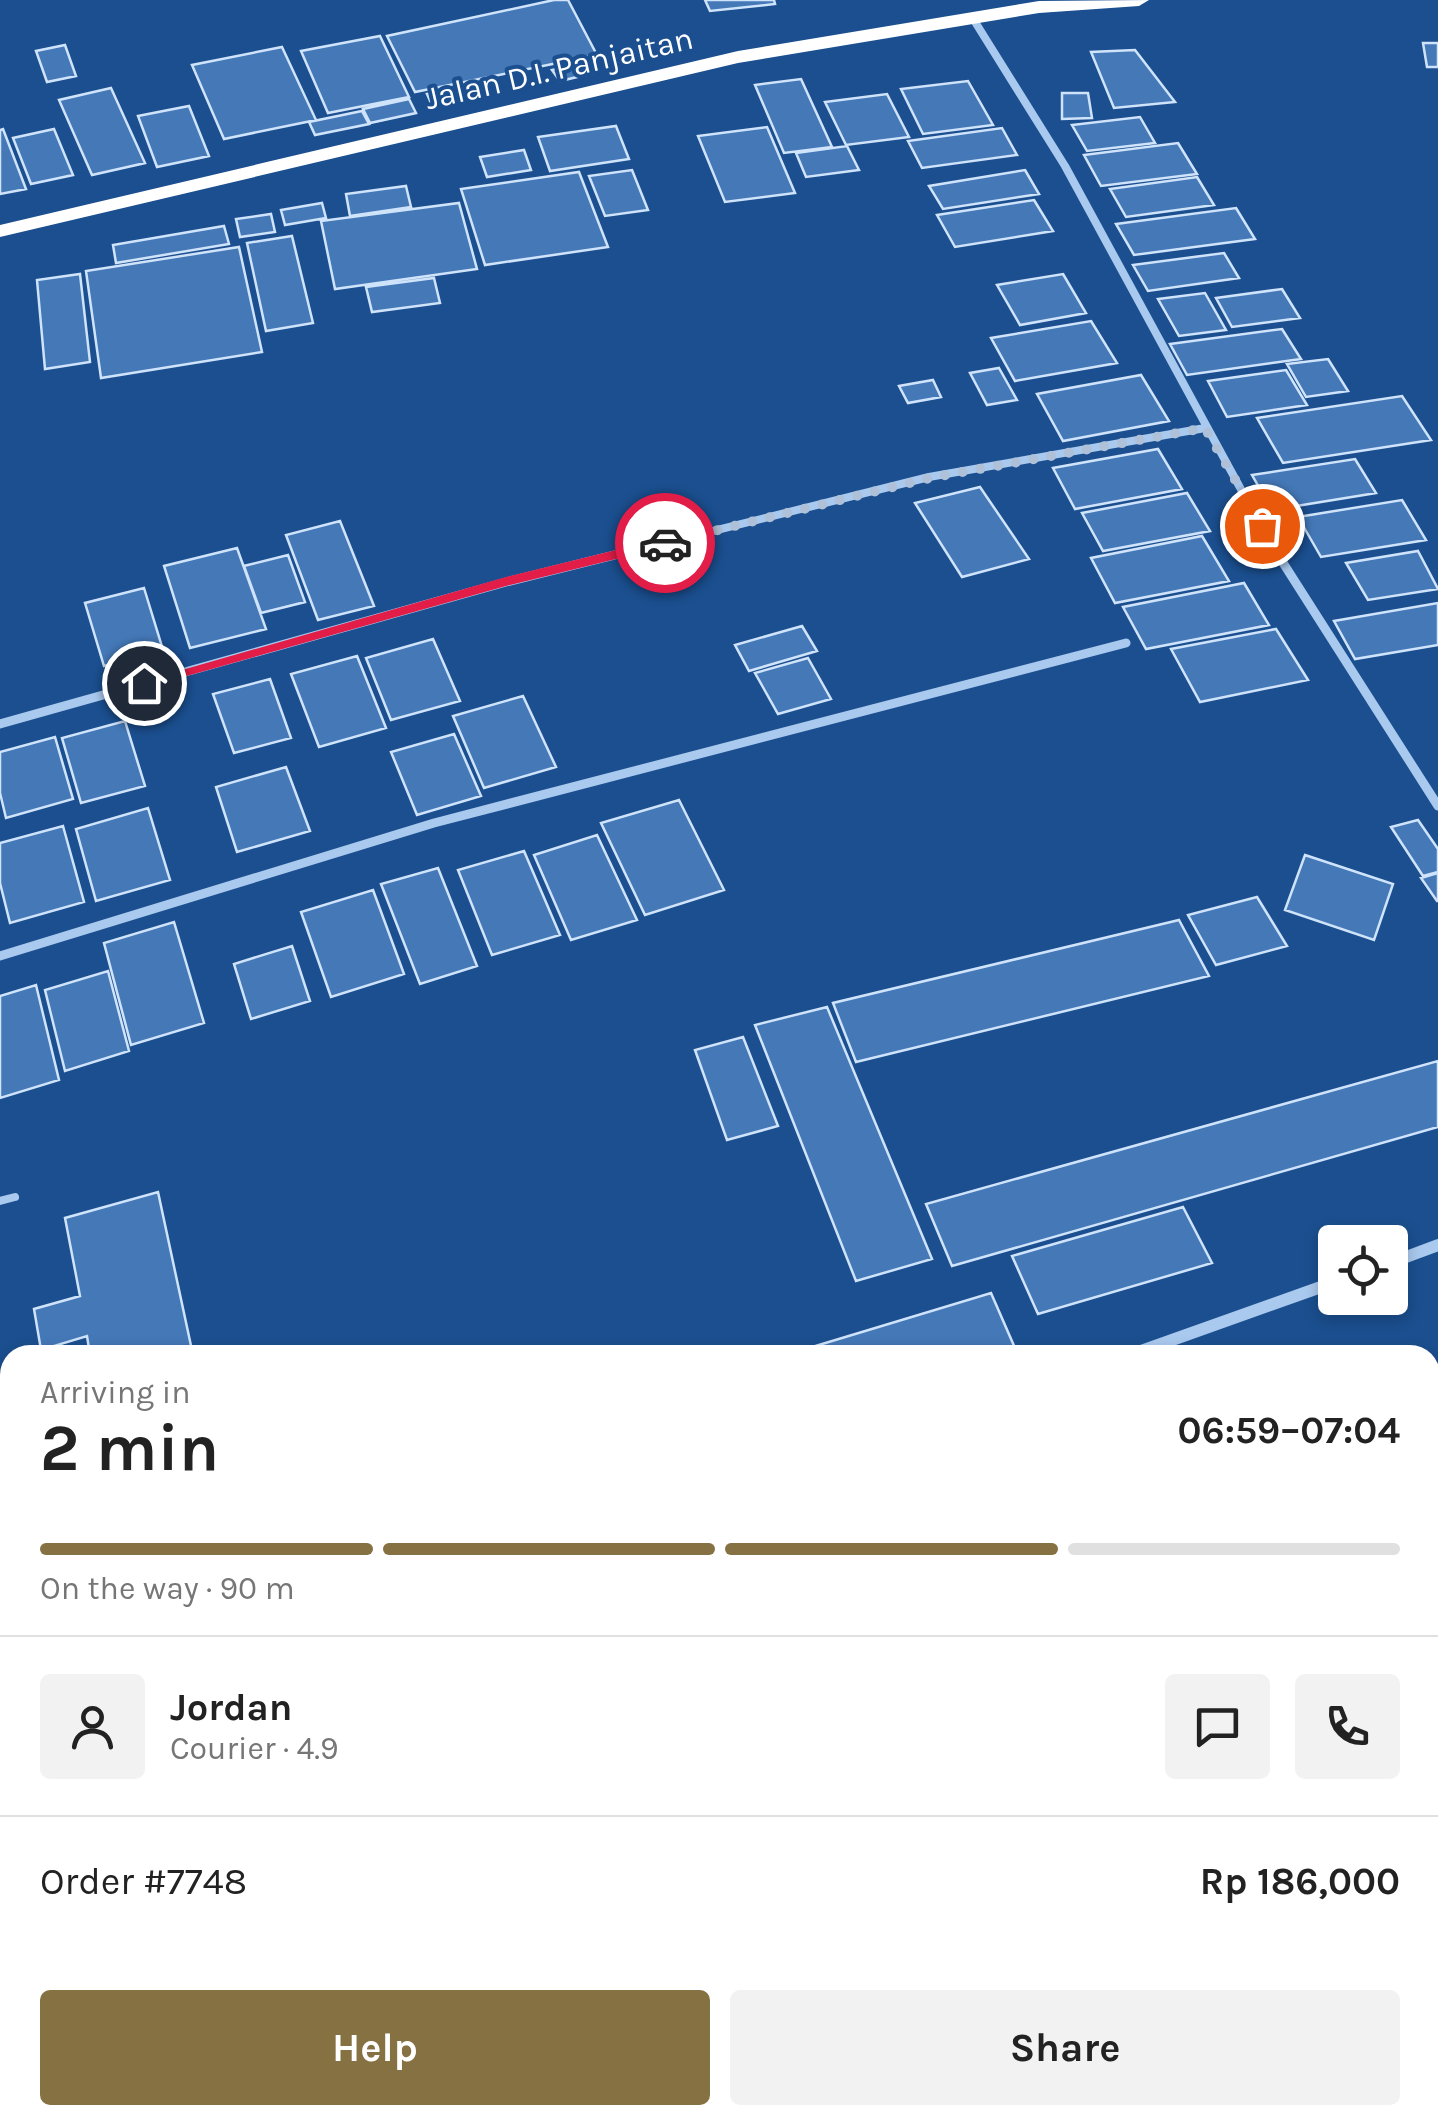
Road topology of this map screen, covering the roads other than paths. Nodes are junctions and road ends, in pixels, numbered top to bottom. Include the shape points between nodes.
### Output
1 (1139, 0) edge
2 (1037, 3) edge
3 (972, 17) junction
4 (0, 231) edge
5 (1205, 428) junction
6 (1126, 644) dead end
7 (0, 724) edge
8 (1438, 806) edge
9 (0, 956) edge
10 (15, 1197) dead end
11 (0, 1201) edge
12 (1438, 1246) edge
13 (1408, 1256) edge
14 (1318, 1288) edge
15 (1158, 1345) edge

1 - 2 highway, Jalan D.I. Panjaitan
2 - 3 highway, Jalan D.I. Panjaitan
3 - 4 highway, Jalan D.I. Panjaitan via 738,57
3 - 5 street via 1024,91
5 - 7 street via 833,501 506,582
5 - 8 street via 1321,628
6 - 9 street via 434,823
10 - 11 lane
12 - 13 street
14 - 15 street

